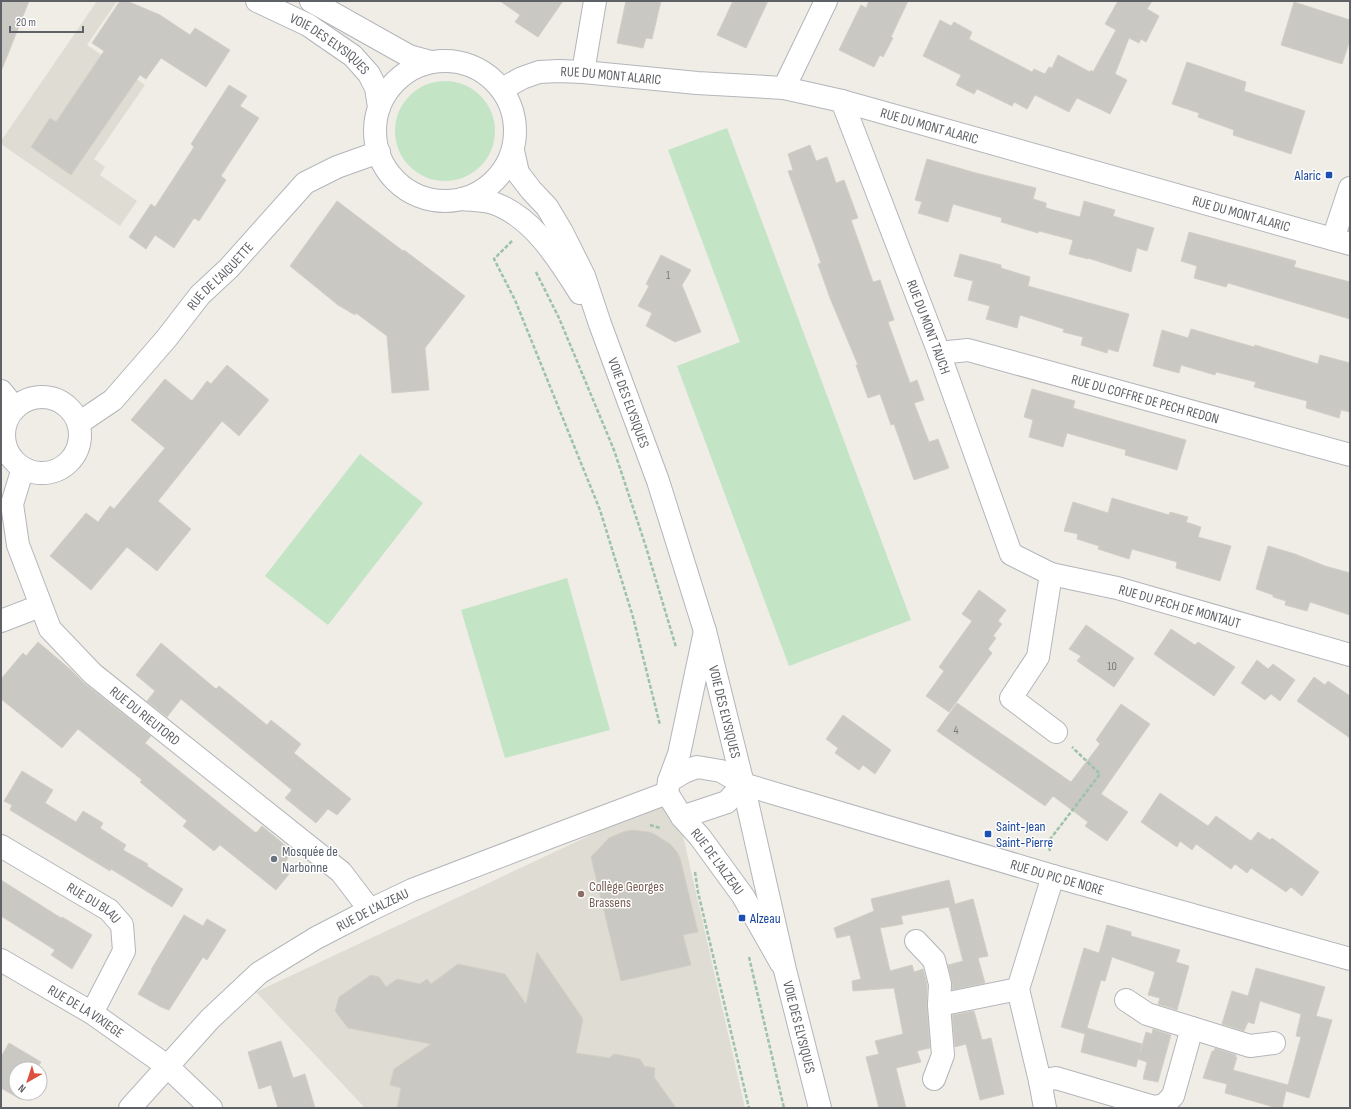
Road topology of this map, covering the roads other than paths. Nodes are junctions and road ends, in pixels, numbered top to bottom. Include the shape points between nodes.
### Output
1 (257, 1) edge
2 (311, 1) edge
3 (595, 1) edge
4 (826, 1) edge
5 (431, 62) junction
6 (583, 72) junction
7 (784, 88) junction
8 (502, 89) junction
9 (842, 101) junction
10 (379, 107) junction
11 (513, 151) junction
12 (379, 152) junction
13 (1350, 188) edge
14 (462, 199) junction
15 (1342, 241) edge
16 (600, 324) junction
17 (939, 354) junction
18 (1, 391) edge
19 (15, 408) junction
20 (79, 423) junction
21 (4, 449) edge
22 (1350, 455) edge
23 (23, 468) junction
24 (1011, 554) joint
25 (1051, 574) junction
26 (40, 606) junction
27 (1, 621) edge
28 (705, 631) junction
29 (1350, 655) edge
30 (1056, 732) road end
31 (743, 784) junction
32 (668, 787) junction
33 (682, 817) junction
34 (1, 846) edge
35 (1053, 876) junction
36 (370, 910) junction
37 (916, 941) dead end
38 (1350, 959) edge
39 (1, 960) edge
40 (785, 970) junction
41 (1018, 989) junction
42 (1126, 1000) dead end
43 (939, 1005) junction
44 (92, 1013) junction
45 (1192, 1028) junction
46 (1274, 1043) dead end
47 (167, 1066) junction
48 (934, 1079) dead end
49 (1040, 1081) junction
50 (130, 1108) edge
51 (211, 1108) edge
52 (820, 1108) edge
53 (1045, 1108) edge

1 - 10 street, VOIE DES ELYSIQUES via 308,25 353,56 369,74 376,88
2 - 5 street, VOIE DES ELYSIQUES via 409,56
3 - 6 street
4 - 7 street
5 - 8 street via 447,60 470,65 488,74
5 - 10 street via 405,73 387,90
6 - 7 street, RUE DU MONT ALARIC
6 - 8 street, RUE DU MONT ALARIC via 539,72
7 - 9 street, RUE DU MONT ALARIC
8 - 11 street via 515,120
9 - 15 street, RUE DU MONT ALARIC
9 - 17 street, RUE DU MONT TAUCH
10 - 12 street via 375,127
11 - 14 street via 506,167 494,182 482,191
11 - 16 street, VOIE DES ELYSIQUES via 518,173 547,207 562,232 584,276
12 - 14 street via 392,176 418,196 438,201
12 - 20 street, RUE DE L'AIGUETTE via 304,183 229,268 200,295 113,400
13 - 15 street
14 - 16 street, VOIE DES ELYSIQUES via 489,202 510,210 528,225 546,244
16 - 28 street, VOIE DES ELYSIQUES via 658,481
17 - 22 street, RUE DU COFFRE DE PECH REDON via 968,350
17 - 24 street, RUE DU MONT TAUCH
18 - 19 street
19 - 20 street via 32,398 53,398 70,408
19 - 21 street via 7,420 3,437
20 - 23 street via 79,444 72,460 56,471 40,473
21 - 23 street
23 - 26 street, RUE DU RIEUTORD via 12,504 18,545
24 - 25 street, RUE DU PECH DE MONTAUT
25 - 29 street, RUE DU PECH DE MONTAUT via 1116,588
25 - 30 street via 1038,657 1011,698
26 - 27 street
26 - 36 street, RUE DU RIEUTORD via 50,629 93,674 341,872
28 - 31 street, VOIE DES ELYSIQUES
28 - 32 street via 680,754
31 - 32 street, RUE DE L'ALZEAU via 721,771 697,767 684,772
31 - 33 street, RUE DE L'ALZEAU via 727,802
31 - 35 street, RUE DU PIC DE NORE
31 - 40 street, VOIE DES ELYSIQUES
32 - 33 street, RUE DE L'ALZEAU
32 - 36 street, RUE DE L'ALZEAU via 638,804 420,887
33 - 40 street, RUE DE L'ALZEAU via 700,837 743,896
34 - 44 street, RUE DU BLAU via 109,910 122,925 124,951
35 - 38 street, RUE DU PIC DE NORE
35 - 41 street
36 - 47 street, RUE DE L'ALZEAU via 316,938 259,973 210,1019
37 - 43 street via 934,960 940,984
39 - 44 street, RUE DE LA VIXIEGE
40 - 52 street, VOIE DES ELYSIQUES
41 - 43 street
41 - 49 street
42 - 45 street via 1147,1014
43 - 48 street via 943,1055
44 - 47 street, RUE DE LA VIXIEGE
45 - 46 street via 1250,1046
45 - 49 street via 1173,1096 1164,1105 1154,1107 1056,1078
47 - 50 street, RUE DE L'ALZEAU
47 - 51 street, RUE DE LA VIXIEGE
49 - 53 street

